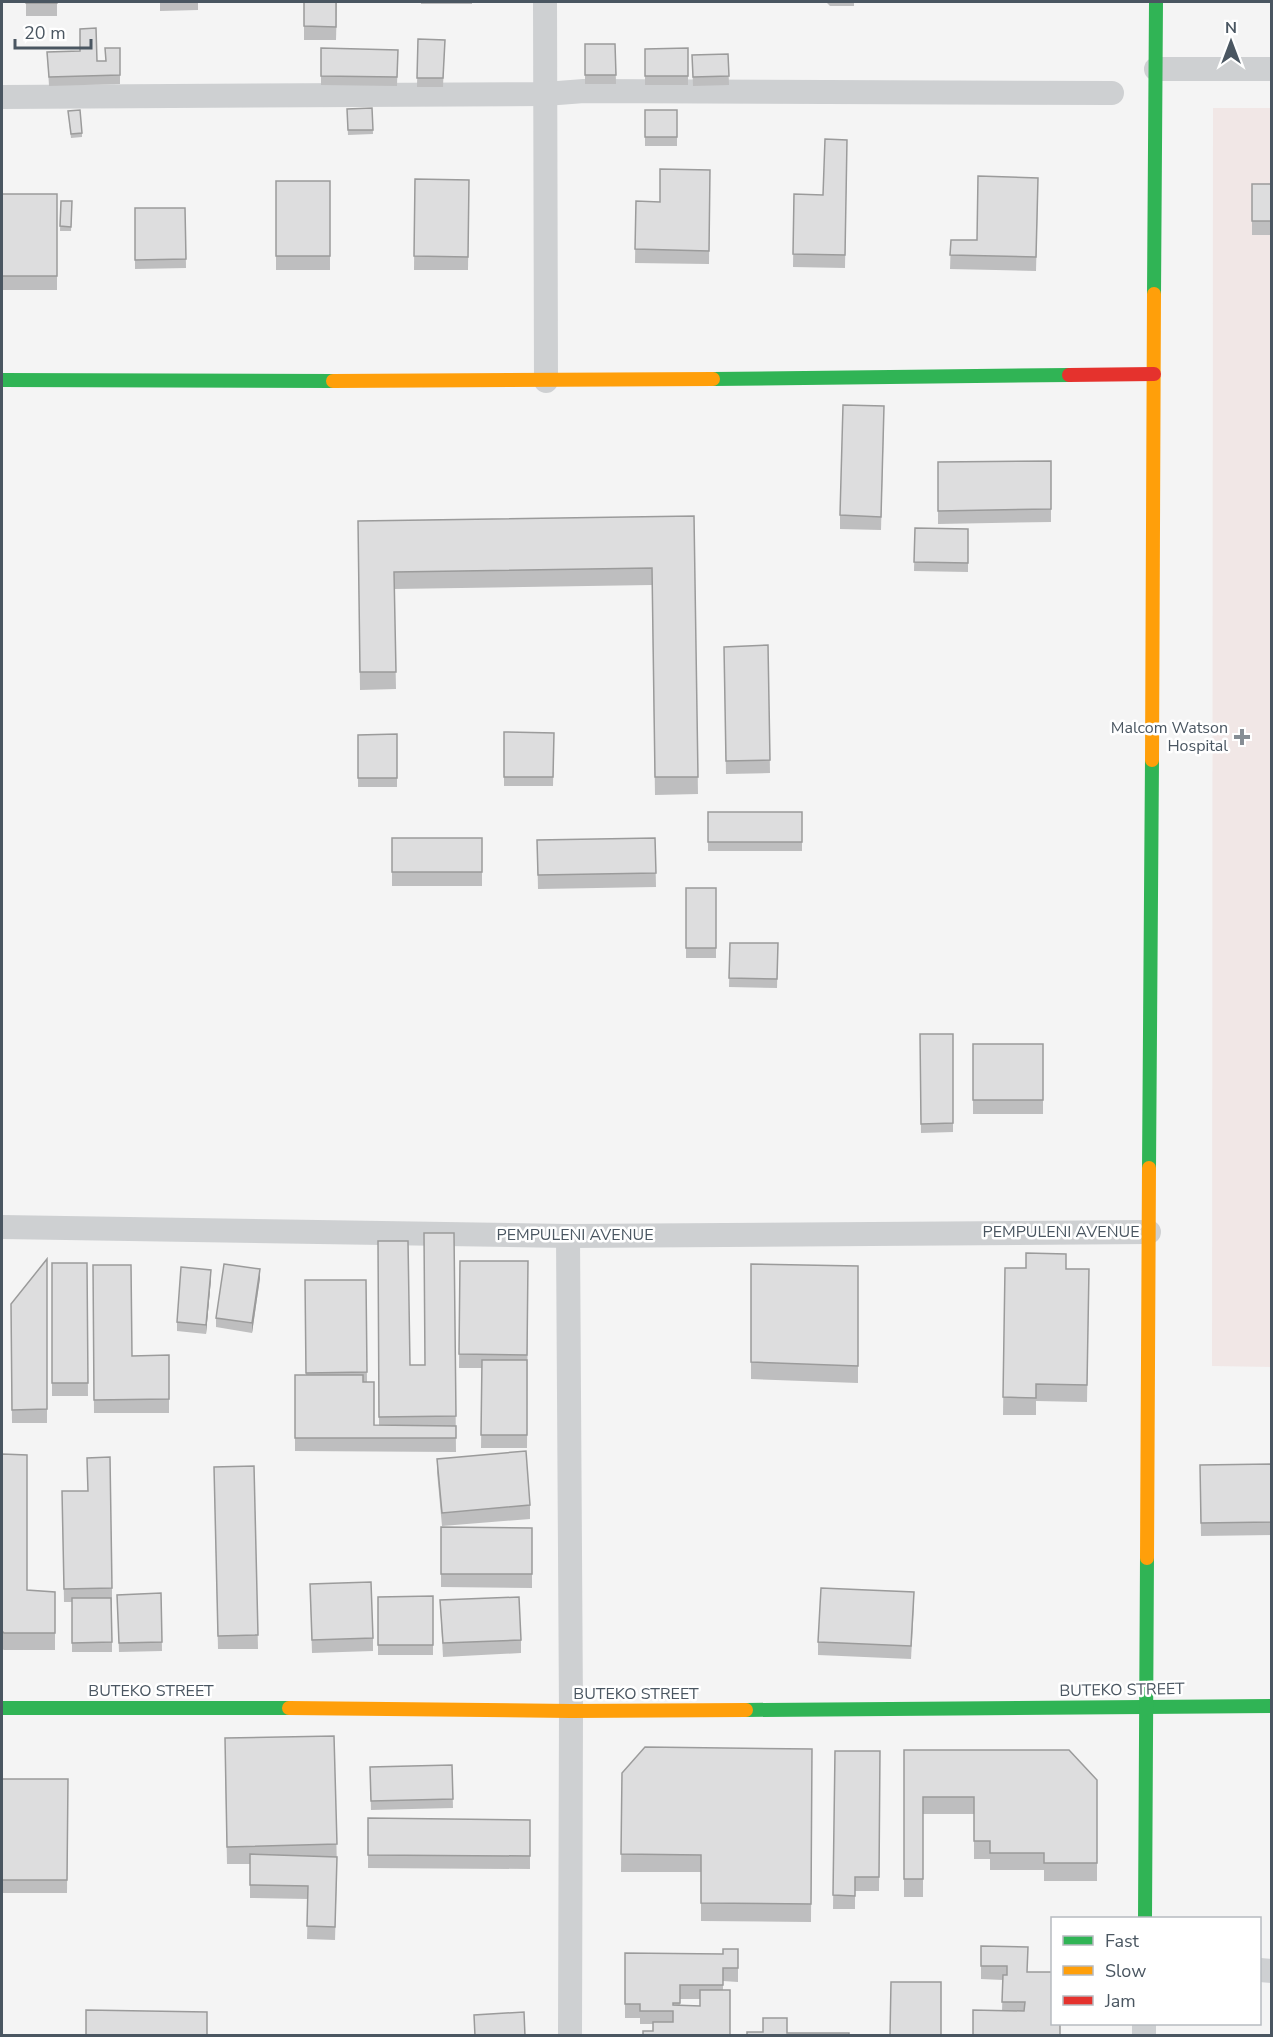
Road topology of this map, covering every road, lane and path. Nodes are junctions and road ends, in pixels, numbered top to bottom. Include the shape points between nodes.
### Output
1 (545, 2) edge
2 (1156, 2) edge
3 (1156, 69) junction
4 (1272, 69) edge
5 (1112, 93) dead end
6 (545, 94) junction
7 (2, 97) edge
8 (1154, 374) junction
9 (2, 380) edge
10 (546, 381) junction
11 (2, 1227) edge
12 (1149, 1232) junction
13 (568, 1236) junction
14 (1146, 1706) junction
15 (1272, 1706) edge
16 (2, 1708) edge
17 (571, 1711) junction
18 (1145, 1917) edge
19 (570, 2036) edge

1 - 6 street
2 - 3 street
3 - 4 street
3 - 8 street
5 - 6 street
6 - 7 street
6 - 10 street
8 - 10 street
8 - 12 street
9 - 10 street
11 - 13 street, PEMPULENI AVENUE
12 - 13 street, PEMPULENI AVENUE
12 - 14 street
13 - 17 street
14 - 15 street, BUTEKO STREET
14 - 17 street, BUTEKO STREET
14 - 18 street
16 - 17 street, BUTEKO STREET
17 - 19 street

